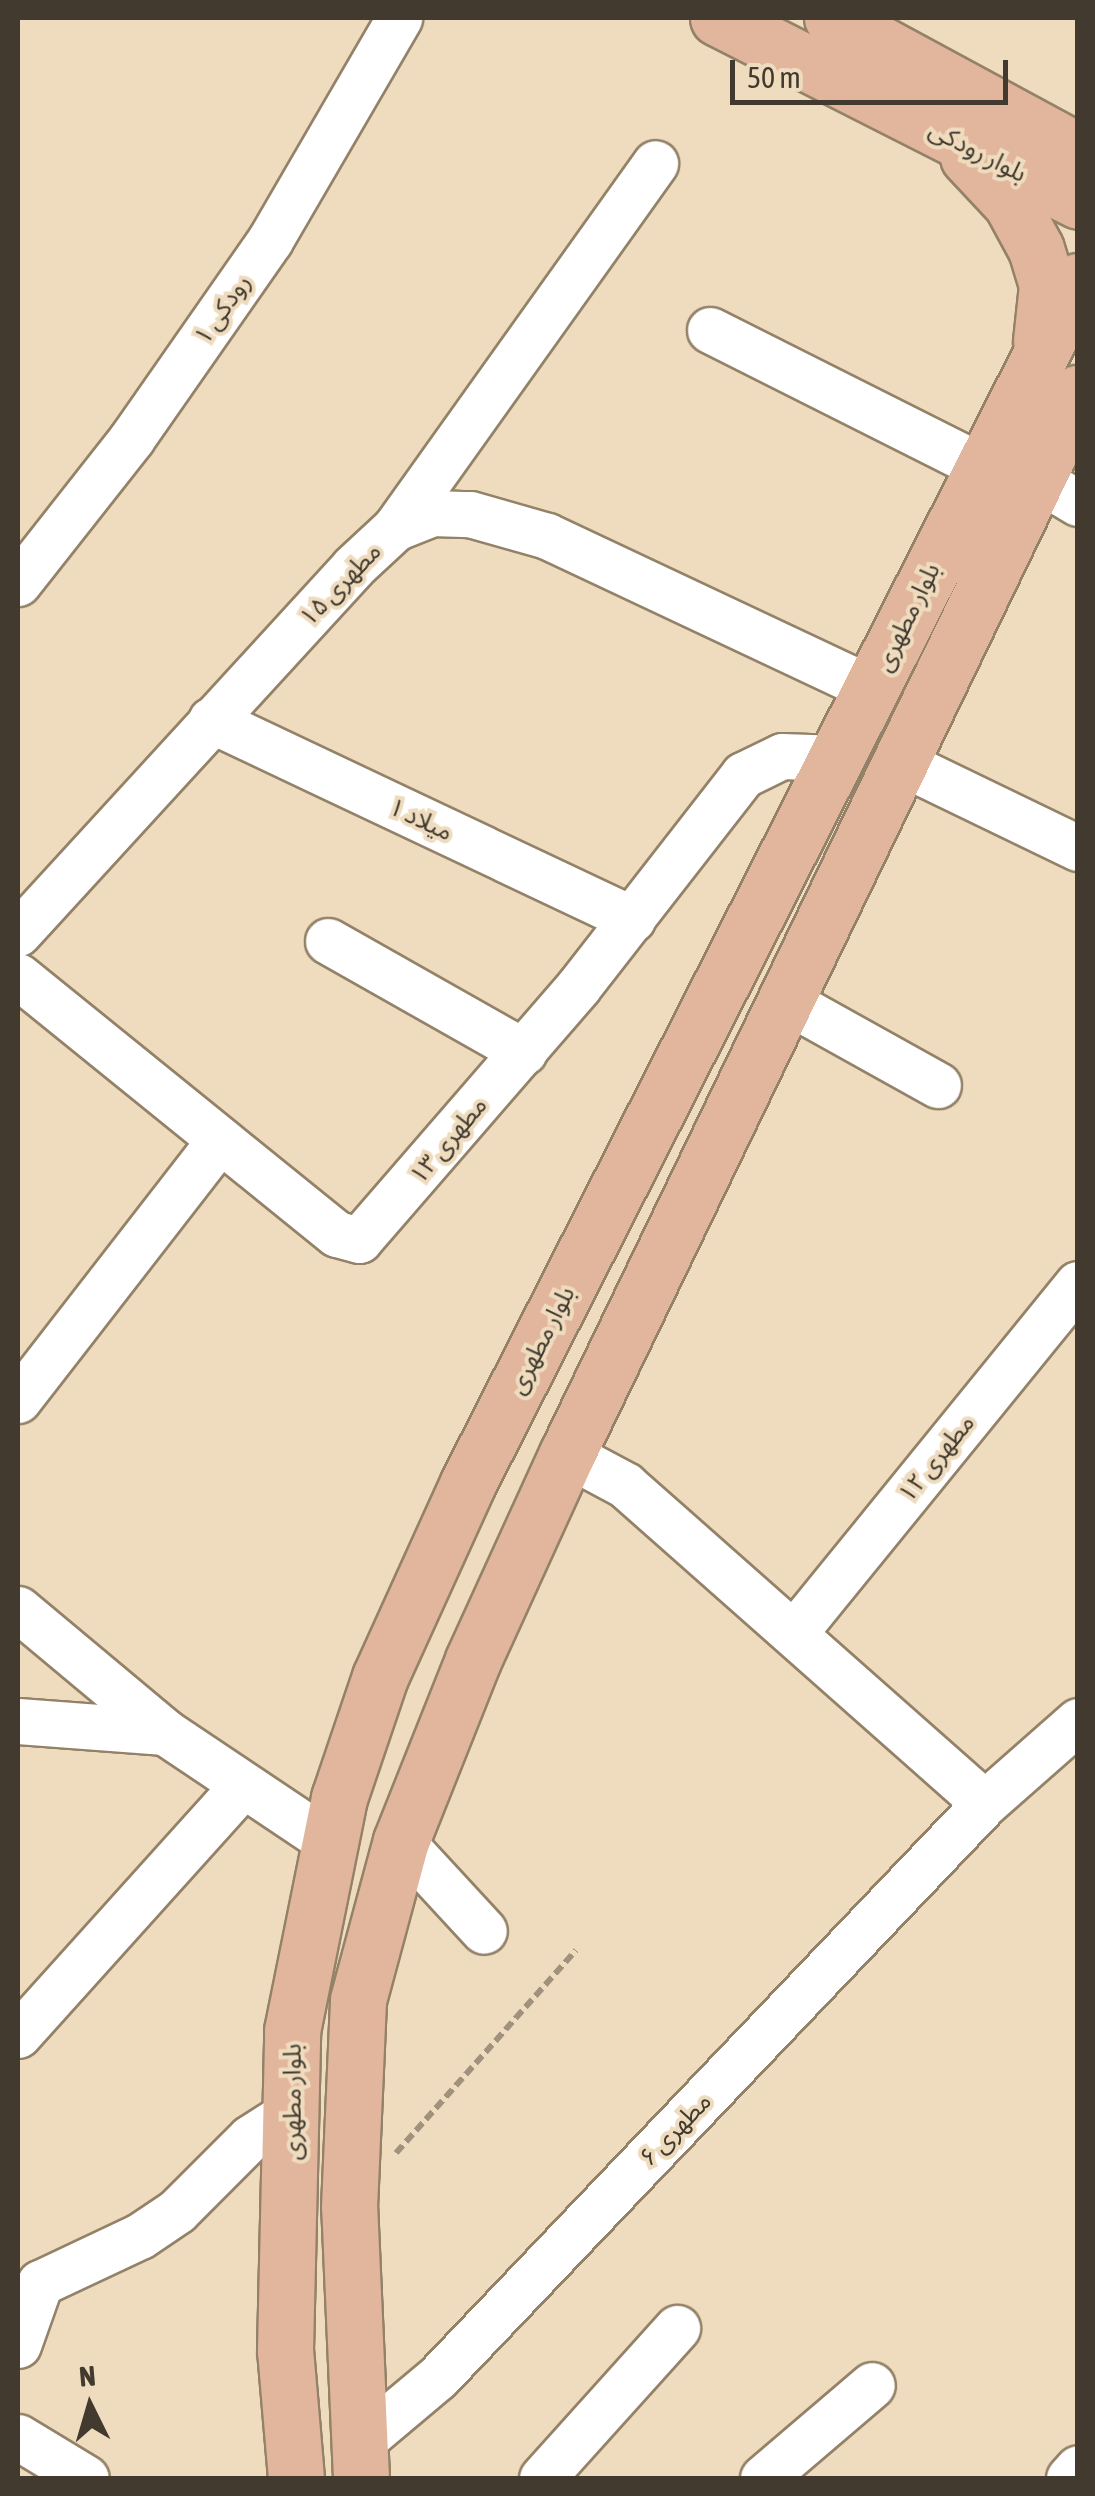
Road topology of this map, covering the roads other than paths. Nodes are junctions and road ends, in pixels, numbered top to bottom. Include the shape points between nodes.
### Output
1 (400, 18) edge
2 (718, 18) edge
3 (832, 18) edge
4 (1078, 106) edge
5 (972, 122) junction
6 (1078, 151) edge
7 (655, 163) dead end
8 (1078, 201) edge
9 (1078, 280) edge
10 (710, 330) dead end
11 (1054, 380) edge
12 (982, 467) junction
13 (1057, 490) edge
14 (395, 528) junction
15 (18, 583) edge
16 (872, 689) junction
17 (212, 720) junction
18 (838, 758) junction
19 (900, 762) junction
20 (1078, 848) edge
21 (632, 919) junction
22 (18, 934) edge
23 (328, 941) dead end
24 (18, 976) edge
25 (785, 1000) junction
26 (524, 1052) junction
27 (938, 1086) dead end
28 (220, 1140) junction
29 (1078, 1284) edge
30 (18, 1400) edge
31 (567, 1454) junction
32 (18, 1609) edge
33 (794, 1633) junction
34 (18, 1721) edge
35 (1078, 1722) edge
36 (166, 1732) junction
37 (244, 1784) junction
38 (984, 1803) junction
39 (401, 1841) junction
40 (334, 1846) junction
41 (484, 1931) dead end
42 (18, 2035) edge
43 (294, 2110) junction
44 (677, 2328) dead end
45 (18, 2345) edge
46 (872, 2384) dead end
47 (18, 2438) edge
48 (359, 2462) edge
49 (1078, 2468) edge
50 (86, 2478) edge
51 (296, 2478) edge
52 (542, 2478) edge
53 (763, 2478) edge
54 (1069, 2478) edge

1 - 15 street, رودکی ۱ via 270,240 132,438
2 - 5 main road, بلوار رودکی
3 - 5 main road, بلوار رودکی
4 - 5 main road
5 - 6 main road, بلوار رودکی
5 - 8 main road, بلوار رودکی
5 - 11 main road via 1036,249 1047,284
7 - 14 street
9 - 11 main road, بلوار مطهری
10 - 12 street
11 - 12 main road, بلوار مطهری
11 - 13 main road, بلوار مطهری
12 - 16 main road, بلوار مطهری
13 - 19 main road, بلوار مطهری
14 - 16 street, مطهری ۱۵ via 432,513 470,514 547,536
14 - 17 street, مطهری ۱۵
16 - 18 main road, بلوار مطهری
17 - 21 street, میلاد ۱
17 - 22 street, مطهری ۱۵
18 - 21 street, مطهری ۱۳ via 782,756 743,775
18 - 40 main road, بلوار مطهری via 468,1484 380,1677 338,1798
19 - 20 street
19 - 25 main road, بلوار مطهری
21 - 26 street, مطهری ۱۳
23 - 26 street
24 - 28 street, مطهری ۱۳
25 - 27 street
25 - 31 main road, بلوار مطهری
26 - 28 street, مطهری ۱۳ via 359,1240 337,1234
28 - 30 street
29 - 33 street, مطهری ۱۲
31 - 33 street via 626,1485
31 - 39 main road, بلوار مطهری via 473,1660
32 - 36 street
33 - 38 street
34 - 36 street
35 - 38 street, مطهری ۶
36 - 37 street
37 - 40 street
37 - 42 street
38 - 48 street, مطهری ۶
39 - 41 street
39 - 48 main road, بلوار مطهری via 358,2000 349,2206
40 - 43 main road, بلوار مطهری via 292,2030
43 - 45 street via 250,2138 153,2228 40,2283
43 - 51 main road, بلوار مطهری via 286,2350
44 - 52 street
46 - 53 street
47 - 50 street
49 - 54 street

